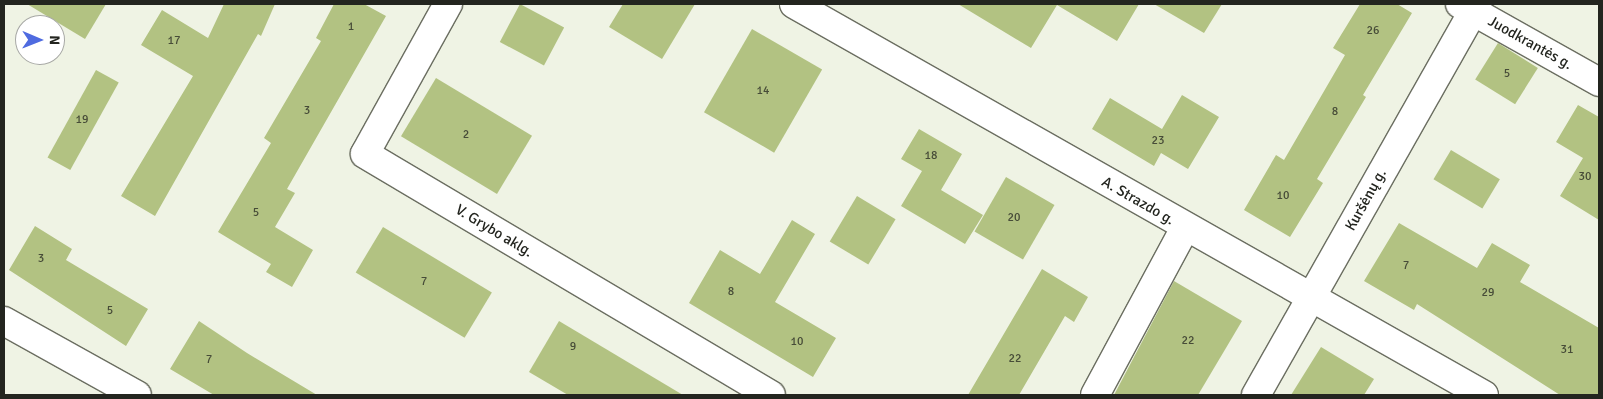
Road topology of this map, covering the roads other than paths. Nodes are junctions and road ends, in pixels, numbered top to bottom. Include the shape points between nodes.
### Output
1 (448, 4) edge
2 (794, 4) edge
3 (1470, 6) edge
4 (1599, 82) edge
5 (1185, 228) junction
6 (1312, 297) junction
7 (4, 321) edge
8 (137, 395) edge
9 (771, 395) edge
10 (1095, 395) edge
11 (1256, 395) edge
12 (1484, 395) edge

1 - 9 street, V. Grybo aklg. via 365,154
2 - 5 street, A. Strazdo g.
3 - 4 street, Juodkrantės g.
3 - 6 street, Kuršėnų g.
5 - 6 street, A. Strazdo g.
5 - 10 street
6 - 11 street, Kuršėnų g.
6 - 12 street, A. Strazdo g.
7 - 8 street

